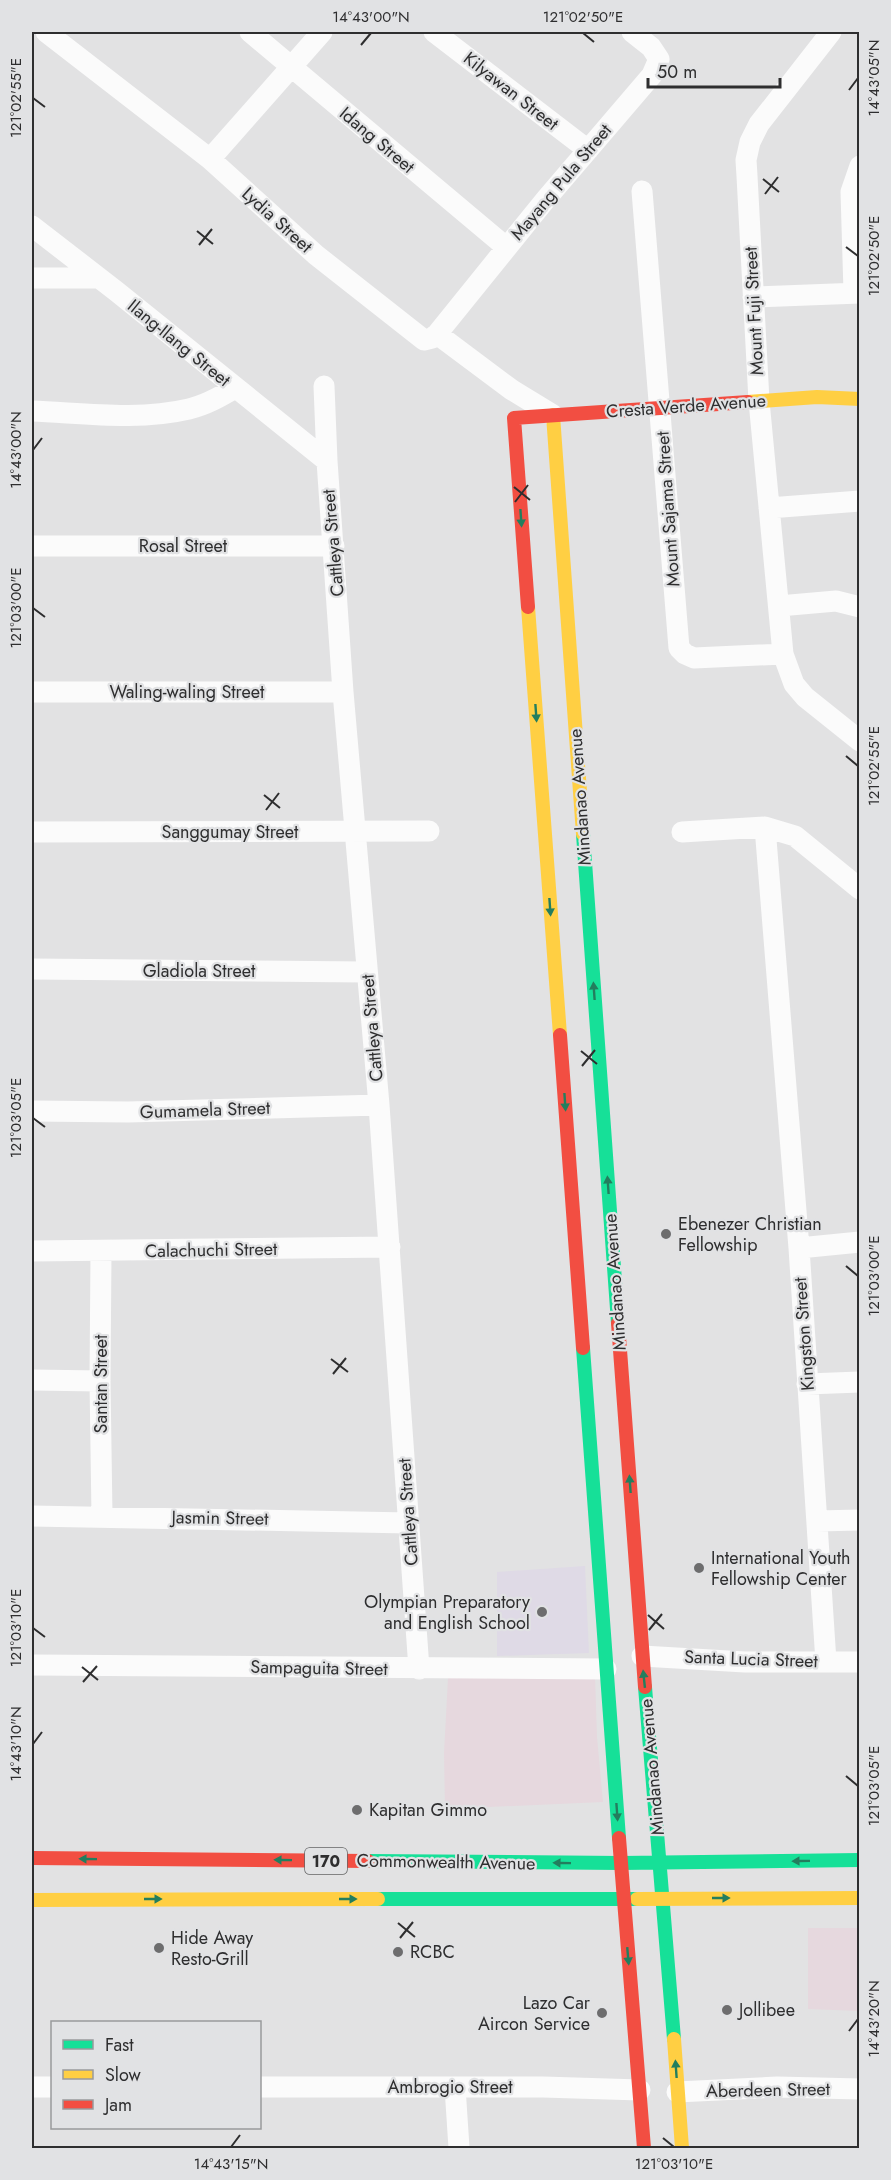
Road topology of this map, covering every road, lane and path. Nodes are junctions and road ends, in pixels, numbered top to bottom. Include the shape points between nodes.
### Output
1 (46, 32) edge
2 (250, 32) edge
3 (322, 32) edge
4 (434, 32) edge
5 (632, 32) edge
6 (831, 32) edge
7 (291, 66) junction
8 (588, 150) junction
9 (210, 159) junction
10 (860, 166) edge
11 (642, 191) dead end
12 (32, 226) edge
13 (506, 247) junction
14 (32, 278) edge
15 (99, 278) junction
16 (857, 293) edge
17 (753, 297) junction
18 (437, 334) junction
19 (324, 386) dead end
20 (235, 388) junction
21 (512, 390) junction
22 (860, 399) edge
23 (759, 401) junction
24 (660, 408) junction
25 (32, 411) edge
26 (553, 415) junction
27 (513, 418) junction
28 (327, 461) junction
29 (860, 501) edge
30 (769, 508) junction
31 (32, 546) edge
32 (334, 546) junction
33 (779, 606) junction
34 (860, 607) edge
35 (783, 654) junction
36 (32, 692) edge
37 (343, 692) junction
38 (860, 741) edge
39 (765, 827) junction
40 (429, 831) dead end
41 (32, 832) edge
42 (354, 832) junction
43 (682, 832) dead end
44 (860, 889) edge
45 (32, 969) edge
46 (366, 972) junction
47 (379, 1105) junction
48 (32, 1111) edge
49 (860, 1242) edge
50 (390, 1247) junction
51 (799, 1248) junction
52 (32, 1251) edge
53 (102, 1252) junction
54 (32, 1380) edge
55 (100, 1381) junction
56 (860, 1382) edge
57 (807, 1384) junction
58 (32, 1516) edge
59 (102, 1516) junction
60 (860, 1520) edge
61 (817, 1521) junction
62 (409, 1523) junction
63 (642, 1656) junction
64 (826, 1662) junction
65 (860, 1662) edge
66 (32, 1665) edge
67 (419, 1669) junction
68 (606, 1669) junction
69 (32, 1858) edge
70 (860, 1860) edge
71 (621, 1863) junction
72 (660, 1863) junction
73 (623, 1898) junction
74 (662, 1898) junction
75 (860, 1898) edge
76 (32, 1899) edge
77 (32, 2087) edge
78 (51, 2087) edge
79 (261, 2087) edge
80 (455, 2087) junction
81 (860, 2089) edge
82 (656, 2091) junction
83 (459, 2148) edge
84 (644, 2148) edge
85 (682, 2148) edge

1 - 9 street, Lydia Street
2 - 7 street, Idang Street
3 - 7 street
4 - 8 street, Kilyawan Street
5 - 8 street, Mayang Pula Street via 659,59 652,75
6 - 17 street, Mount Fuji Street via 759,124 750,142 746,160
7 - 9 street
7 - 13 street, Idang Street
8 - 13 street, Mayang Pula Street
9 - 18 street, Lydia Street via 316,255 419,337 424,340
10 - 16 street via 851,192
11 - 24 street, Mount Sajama Street
12 - 15 street, Ilang-Ilang Street
13 - 18 street, Mayang Pula Street
14 - 15 street
15 - 20 street, Ilang-Ilang Street
16 - 17 street
17 - 23 street, Mount Fuji Street
18 - 21 street
19 - 28 street, Cattleya Street
20 - 25 street via 188,410 146,415
20 - 28 street, Ilang-Ilang Street
21 - 26 street
21 - 27 street
22 - 23 street, Cresta Verde Avenue
23 - 24 street, Cresta Verde Avenue
23 - 30 street, Mount Fuji Street
24 - 26 street, Cresta Verde Avenue
24 - 35 street, Mount Sajama Street via 679,648 694,658
26 - 27 street, Cresta Verde Avenue
63 -> 26 street, Mindanao Avenue via 557,542
27 -> 68 street, Mindanao Avenue via 525,494
28 - 32 street, Cattleya Street
29 - 30 street
30 - 33 street, Mount Fuji Street
31 - 32 street, Rosal Street
32 - 37 street, Cattleya Street
33 - 34 street via 836,601
33 - 35 street, Mount Fuji Street
35 - 38 street, Mount Fuji Street via 794,684 805,697
36 - 37 street, Waling-waling Street
37 - 42 street, Cattleya Street
39 - 43 street
39 - 44 street via 795,836
39 - 51 street, Kingston Street
40 - 42 street, Sanggumay Street
41 - 42 street, Sanggumay Street
42 - 46 street, Cattleya Street
45 - 46 street, Gladiola Street
46 - 47 street, Cattleya Street
47 - 48 street, Gumamela Street
47 - 50 street, Cattleya Street
49 - 51 street
50 - 53 street, Calachuchi Street
50 - 62 street, Cattleya Street
51 - 57 street, Kingston Street
52 - 53 street, Calachuchi Street
53 - 55 street, Santan Street
54 - 55 street
55 - 59 street, Santan Street
56 - 57 street
57 - 61 street, Kingston Street
58 - 59 street, Jasmin Street
59 - 62 street, Jasmin Street
60 - 61 street
61 - 64 street, Kingston Street
62 - 67 street, Cattleya Street
63 - 64 street, Santa Lucia Street
72 -> 63 street, Mindanao Avenue
64 - 65 street, Santa Lucia Street
66 - 67 street, Sampaguita Street
67 - 68 street, Sampaguita Street
68 -> 71 street, Mindanao Avenue
71 -> 69 street, Commonwealth Avenue / 170
70 -> 72 street, Commonwealth Avenue / 170
71 - 72 street, Commonwealth Avenue / 170
71 - 73 street, Mindanao Avenue
72 - 74 street, Mindanao Avenue
73 - 74 street, Commonwealth Avenue / 170
76 -> 73 street, Commonwealth Avenue / 170
73 -> 82 street, Mindanao Avenue
74 -> 75 street, Commonwealth Avenue / 170
82 -> 74 street, Mindanao Avenue
77 - 78 street
79 - 80 street, Ambrogio Street
80 - 82 street, Ambrogio Street
80 - 83 street
81 - 82 street, Aberdeen Street
82 - 84 street, Mindanao Avenue
82 - 85 street, Mindanao Avenue

